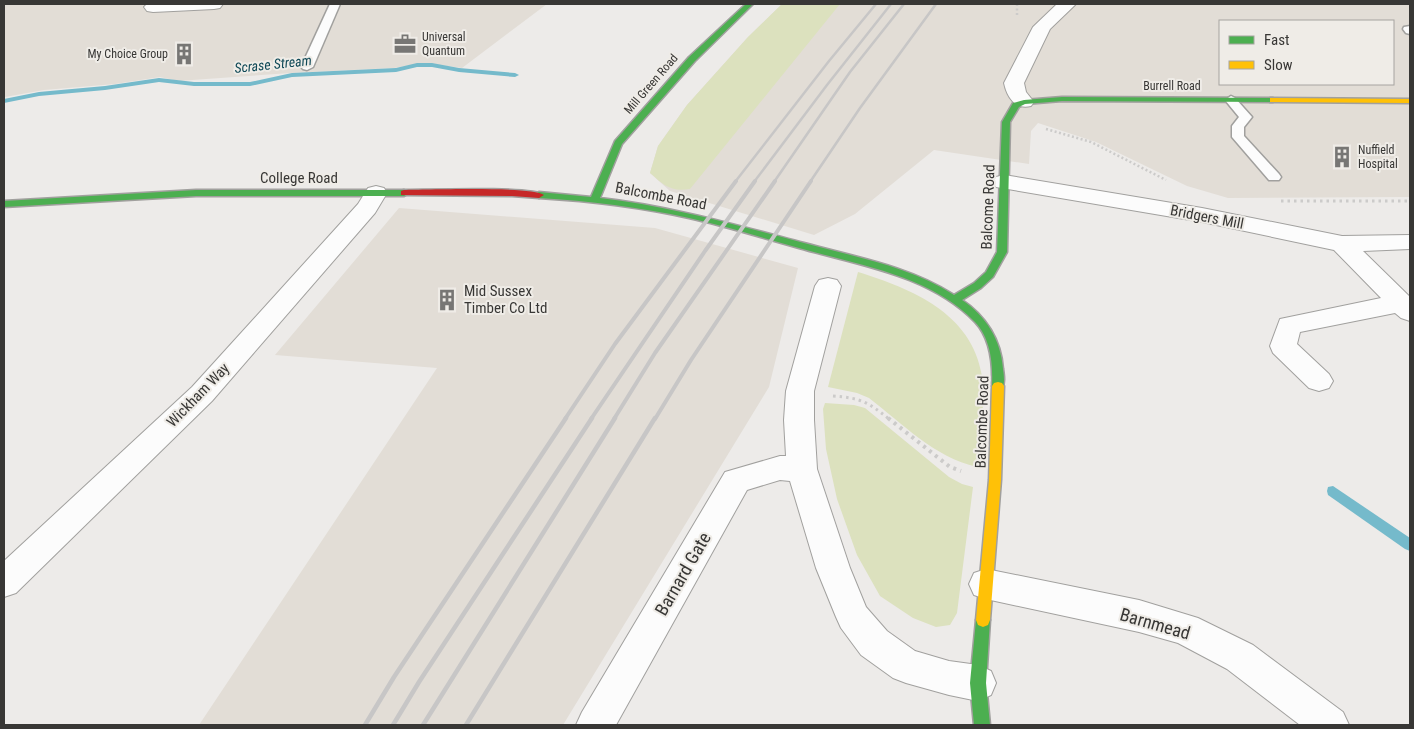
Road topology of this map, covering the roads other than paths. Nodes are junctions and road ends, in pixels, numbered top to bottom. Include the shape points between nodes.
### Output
1 (214, 4) edge
2 (335, 4) edge
3 (750, 4) edge
4 (1067, 4) edge
5 (153, 7) dead end
6 (308, 67) dead end
7 (1231, 100) junction
8 (1024, 102) junction
9 (1410, 102) edge
10 (1274, 178) dead end
11 (1004, 182) junction
12 (376, 193) junction
13 (595, 199) junction
14 (4, 204) edge
15 (1410, 242) edge
16 (1342, 244) junction
17 (828, 286) dead end
18 (955, 299) junction
19 (1405, 307) edge
20 (1319, 381) dead end
21 (802, 469) junction
22 (4, 582) edge
23 (986, 584) junction
24 (978, 683) junction
25 (595, 725) edge
26 (982, 725) edge
27 (1330, 725) edge

1 - 5 street
2 - 6 lane
3 - 13 street, Mill Green Road via 692,59 618,143
4 - 8 street via 1042,27 1014,83 1016,93
7 - 8 street, Burrell Road via 1062,99
7 - 9 street, Burrell Road
7 - 10 lane via 1246,117 1238,126 1238,137
8 - 11 street, Balcome Road via 1016,105 1006,122
11 - 16 street, Bridgers Mill via 1202,215
11 - 18 street, Balcome Road via 999,266 991,277
12 - 13 street, College Road via 512,193
12 - 14 street, College Road via 196,193
12 - 22 street, Wickham Way via 367,208 202,394
13 - 18 street, Balcombe Road via 675,212 856,260 899,272
15 - 16 street, Bridgers Mill
16 - 19 street
17 - 21 street via 800,392
18 - 23 street, Balcombe Road via 979,320 993,342 999,368 995,480
19 - 20 street via 1289,325 1283,346
21 - 24 street via 833,568 853,617 874,642 906,666
21 - 25 street, Barnard Gate via 780,468 736,481
23 - 24 street, Balcombe Road
23 - 27 street, Barnmead via 1139,616 1186,630 1240,657
24 - 26 street, Balcombe Road

